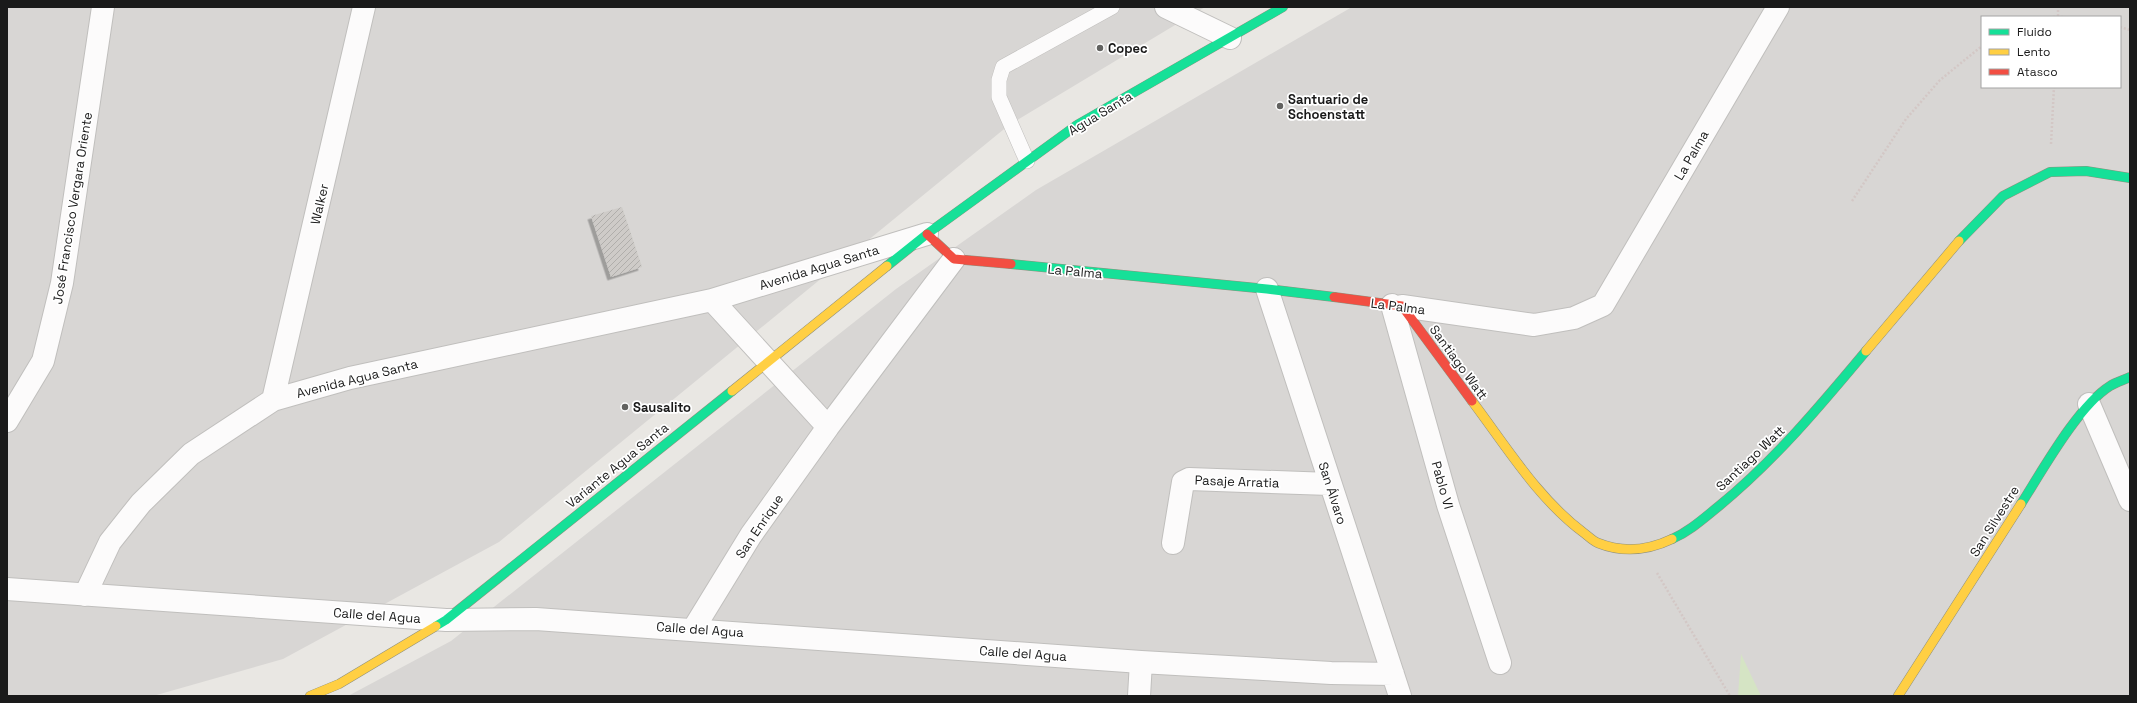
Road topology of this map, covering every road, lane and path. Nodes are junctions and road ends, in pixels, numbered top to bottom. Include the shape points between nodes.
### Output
1 (103, 7) edge
2 (364, 7) edge
3 (1112, 7) edge
4 (1166, 7) edge
5 (1283, 7) edge
6 (1778, 7) edge
7 (2058, 7) edge
8 (2058, 16) edge
9 (1230, 38) junction
10 (1981, 47) edge
11 (2054, 88) edge
12 (1027, 161) junction
13 (2050, 172) junction
14 (2130, 178) edge
15 (1852, 201) dead end
16 (927, 234) junction
17 (954, 260) junction
18 (1267, 289) junction
19 (712, 300) junction
20 (1397, 305) junction
21 (767, 362) junction
22 (2130, 377) edge
23 (273, 400) junction
24 (2089, 404) junction
25 (7, 421) edge
26 (828, 427) junction
27 (1330, 484) junction
28 (2130, 500) edge
29 (1173, 543) dead end
30 (1642, 549) junction
31 (7, 590) edge
32 (85, 594) junction
33 (446, 620) junction
34 (694, 628) junction
35 (1142, 662) junction
36 (1500, 663) dead end
37 (1393, 674) junction
38 (310, 696) edge
39 (1139, 696) edge
40 (1400, 696) edge
41 (1730, 696) edge
42 (1898, 696) edge

1 - 25 street, José Francisco Vergara Oriente via 62,283 43,361
2 - 23 street, Walker
3 - 12 lane via 1003,67 999,80 999,97
4 - 9 street
5 - 9 street, Agua Santa
6 - 20 street, La Palma via 1603,305 1574,318 1534,325
7 - 8 path
9 - 12 street, Agua Santa via 1077,125
10 - 15 path via 1940,80 1906,119
11 - 13 path
12 - 16 street, Agua Santa
13 - 14 street, Santiago Watt via 2086,171
13 - 30 street, Santiago Watt via 2003,196 1964,235 1800,428 1743,486 1685,533 1664,543
16 - 17 street
16 - 19 street, Avenida Agua Santa
16 - 21 street, Variante Agua Santa
17 - 18 street, La Palma
17 - 26 street, San Enrique
18 - 20 street, La Palma
18 - 27 street, San Álvaro
19 - 21 street
19 - 23 street, Avenida Agua Santa via 350,378
20 - 30 street, Santiago Watt via 1529,477 1565,519 1597,543 1619,549
20 - 36 street, Pablo VI via 1448,505
21 - 26 street
21 - 33 street, Variante Agua Santa
22 - 24 street, San Silvestre via 2110,386
23 - 32 street, Avenida Agua Santa via 191,454 142,503 110,542
24 - 28 street
24 - 42 street, San Silvestre via 2056,448
26 - 34 street, San Enrique via 751,535
27 - 29 street, Pasaje Arratia via 1189,479 1183,482
27 - 37 street, San Álvaro
30 - 41 path
31 - 32 street, Calle del Agua
32 - 33 street, Calle del Agua
33 - 34 street, Calle del Agua via 536,618
33 - 38 street, Variante Agua Santa via 339,684
34 - 35 street, Calle del Agua
35 - 37 street, Calle del Agua
35 - 39 street
37 - 40 street, San Álvaro

